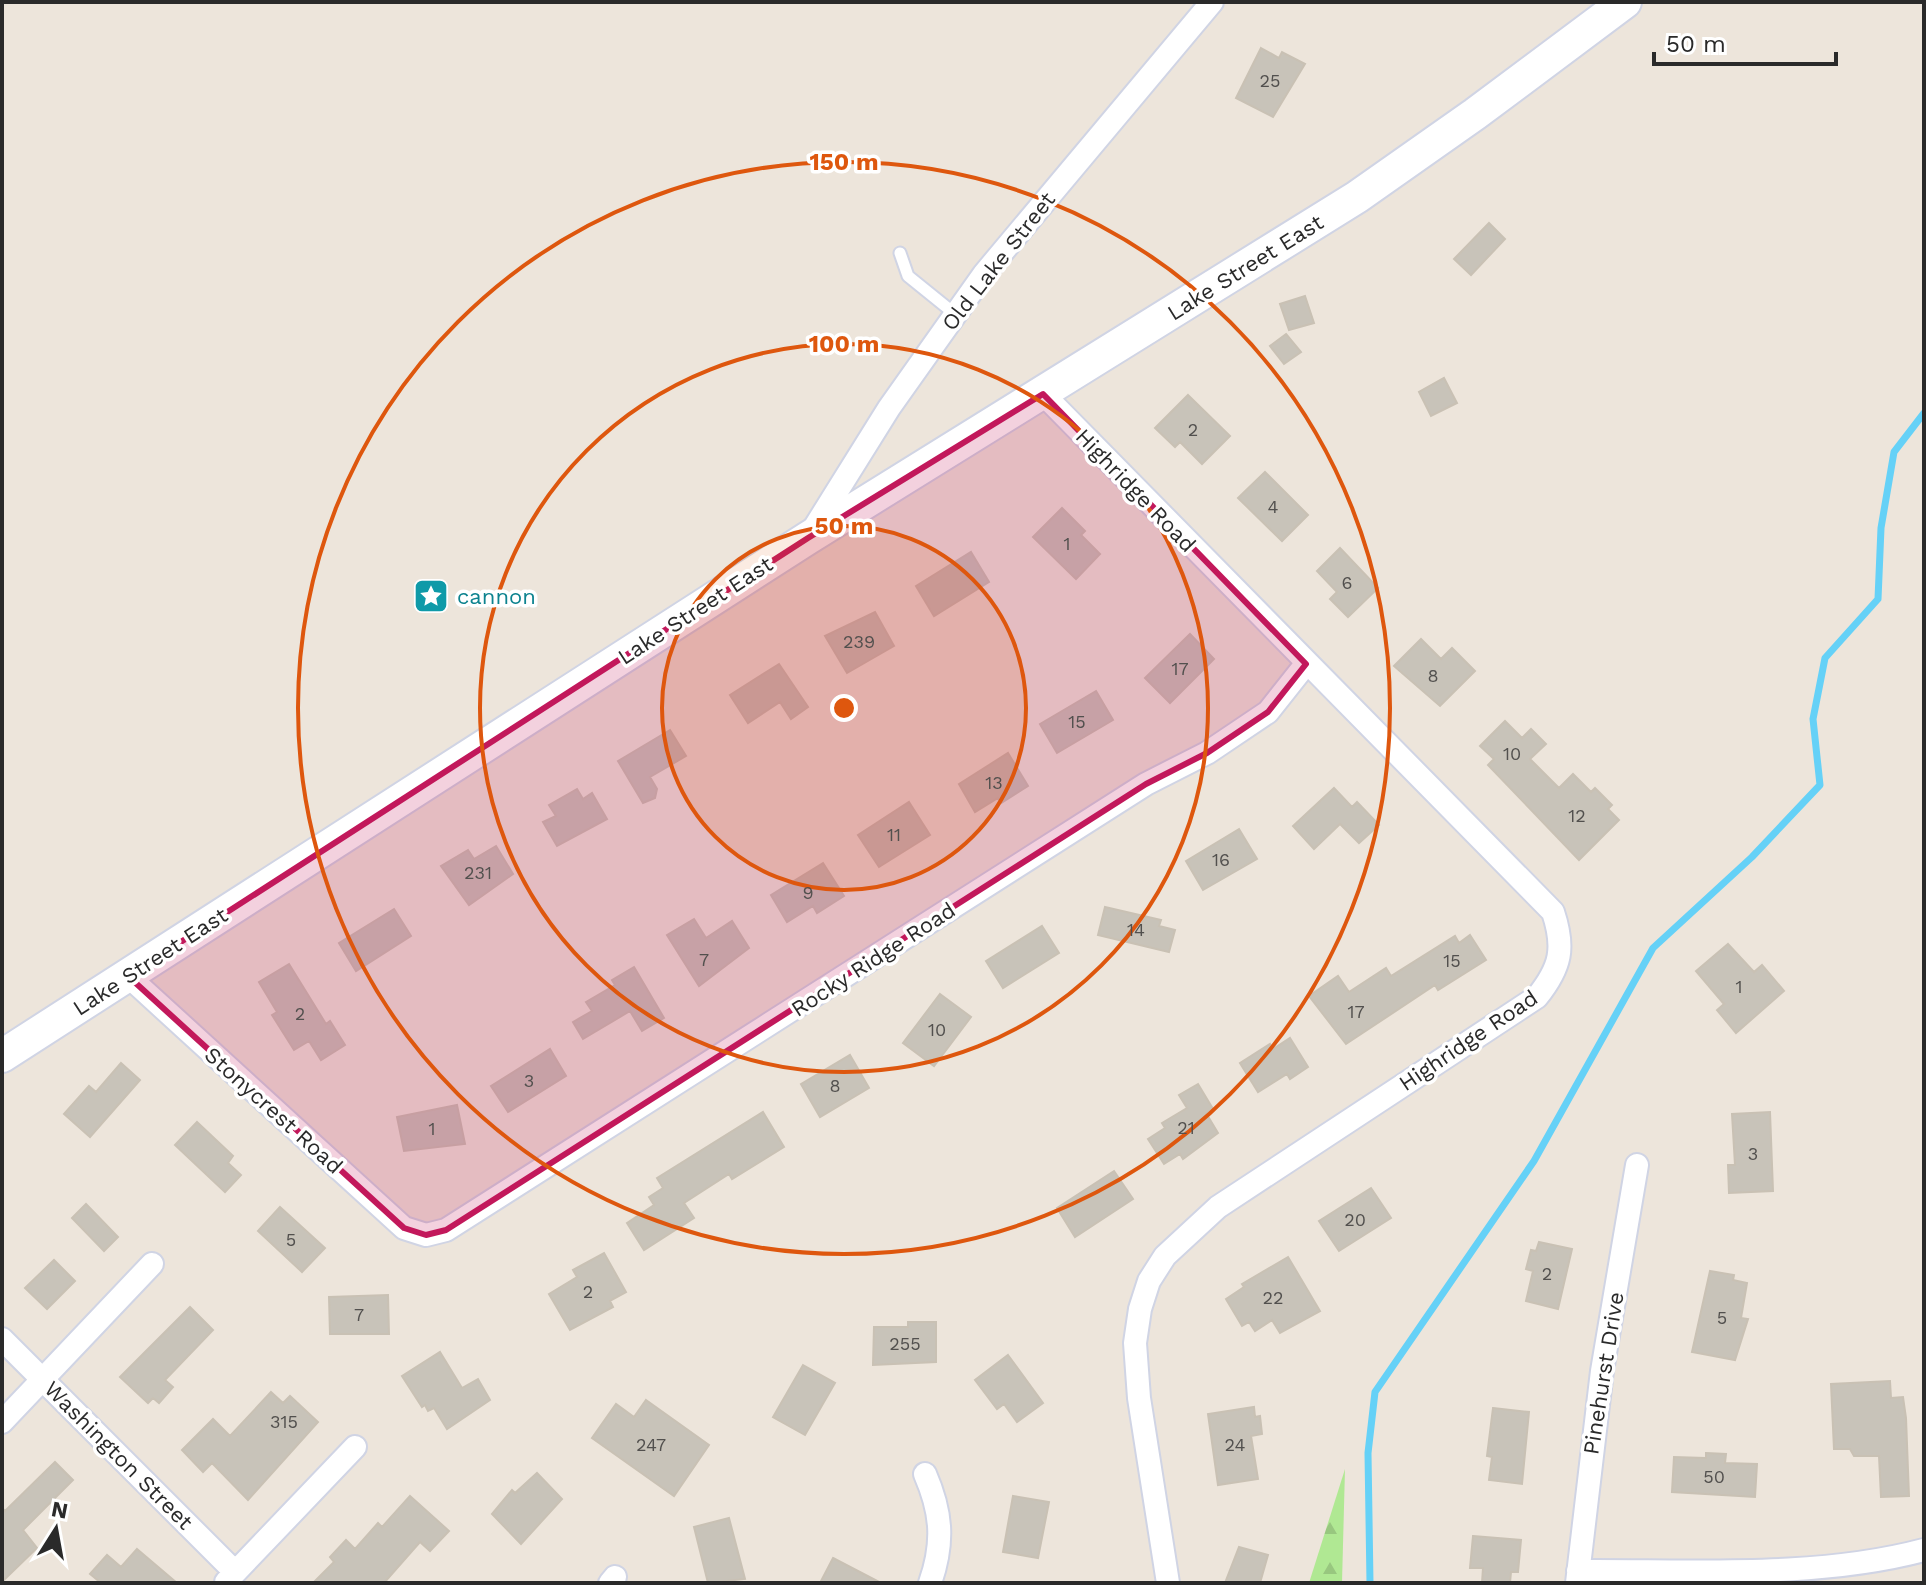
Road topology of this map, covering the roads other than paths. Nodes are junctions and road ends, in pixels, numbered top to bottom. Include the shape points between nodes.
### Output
1 (1212, 2) edge
2 (1625, 2) edge
3 (900, 253) dead end
4 (955, 314) junction
5 (1043, 394) junction
6 (808, 538) junction
7 (1306, 664) junction
8 (128, 976) junction
9 (2, 1056) edge
10 (1637, 1165) dead end
11 (426, 1235) joint
12 (152, 1264) dead end
13 (2, 1339) edge
14 (44, 1379) junction
15 (2, 1422) edge
16 (355, 1447) dead end
17 (925, 1474) dead end
18 (1924, 1550) edge
19 (1577, 1577) edge
20 (230, 1578) edge
21 (930, 1583) edge
22 (1168, 1583) edge

1 - 4 street, Old Lake Street via 1033,213
2 - 5 main road, Lake Street East via 1357,197
3 - 4 lane via 908,276
4 - 6 street, Old Lake Street
5 - 6 main road, Lake Street East
5 - 7 street, Highridge Road
6 - 8 main road, Lake Street East
7 - 11 street, Rocky Ridge Road via 1268,712 1207,753 1146,784 446,1230
7 - 22 street, Highridge Road via 1553,912 1562,939 1554,976 1537,997 1218,1207 1165,1256 1149,1281 1135,1343
8 - 9 main road, Lake Street East
8 - 11 street, Stonycrest Road via 404,1228
10 - 19 street, Pinehurst Drive via 1599,1387
12 - 14 street
13 - 14 street, Washington Street
14 - 15 street
14 - 20 street, Washington Street
16 - 20 street
17 - 21 street via 941,1534
18 - 19 street via 1775,1570

